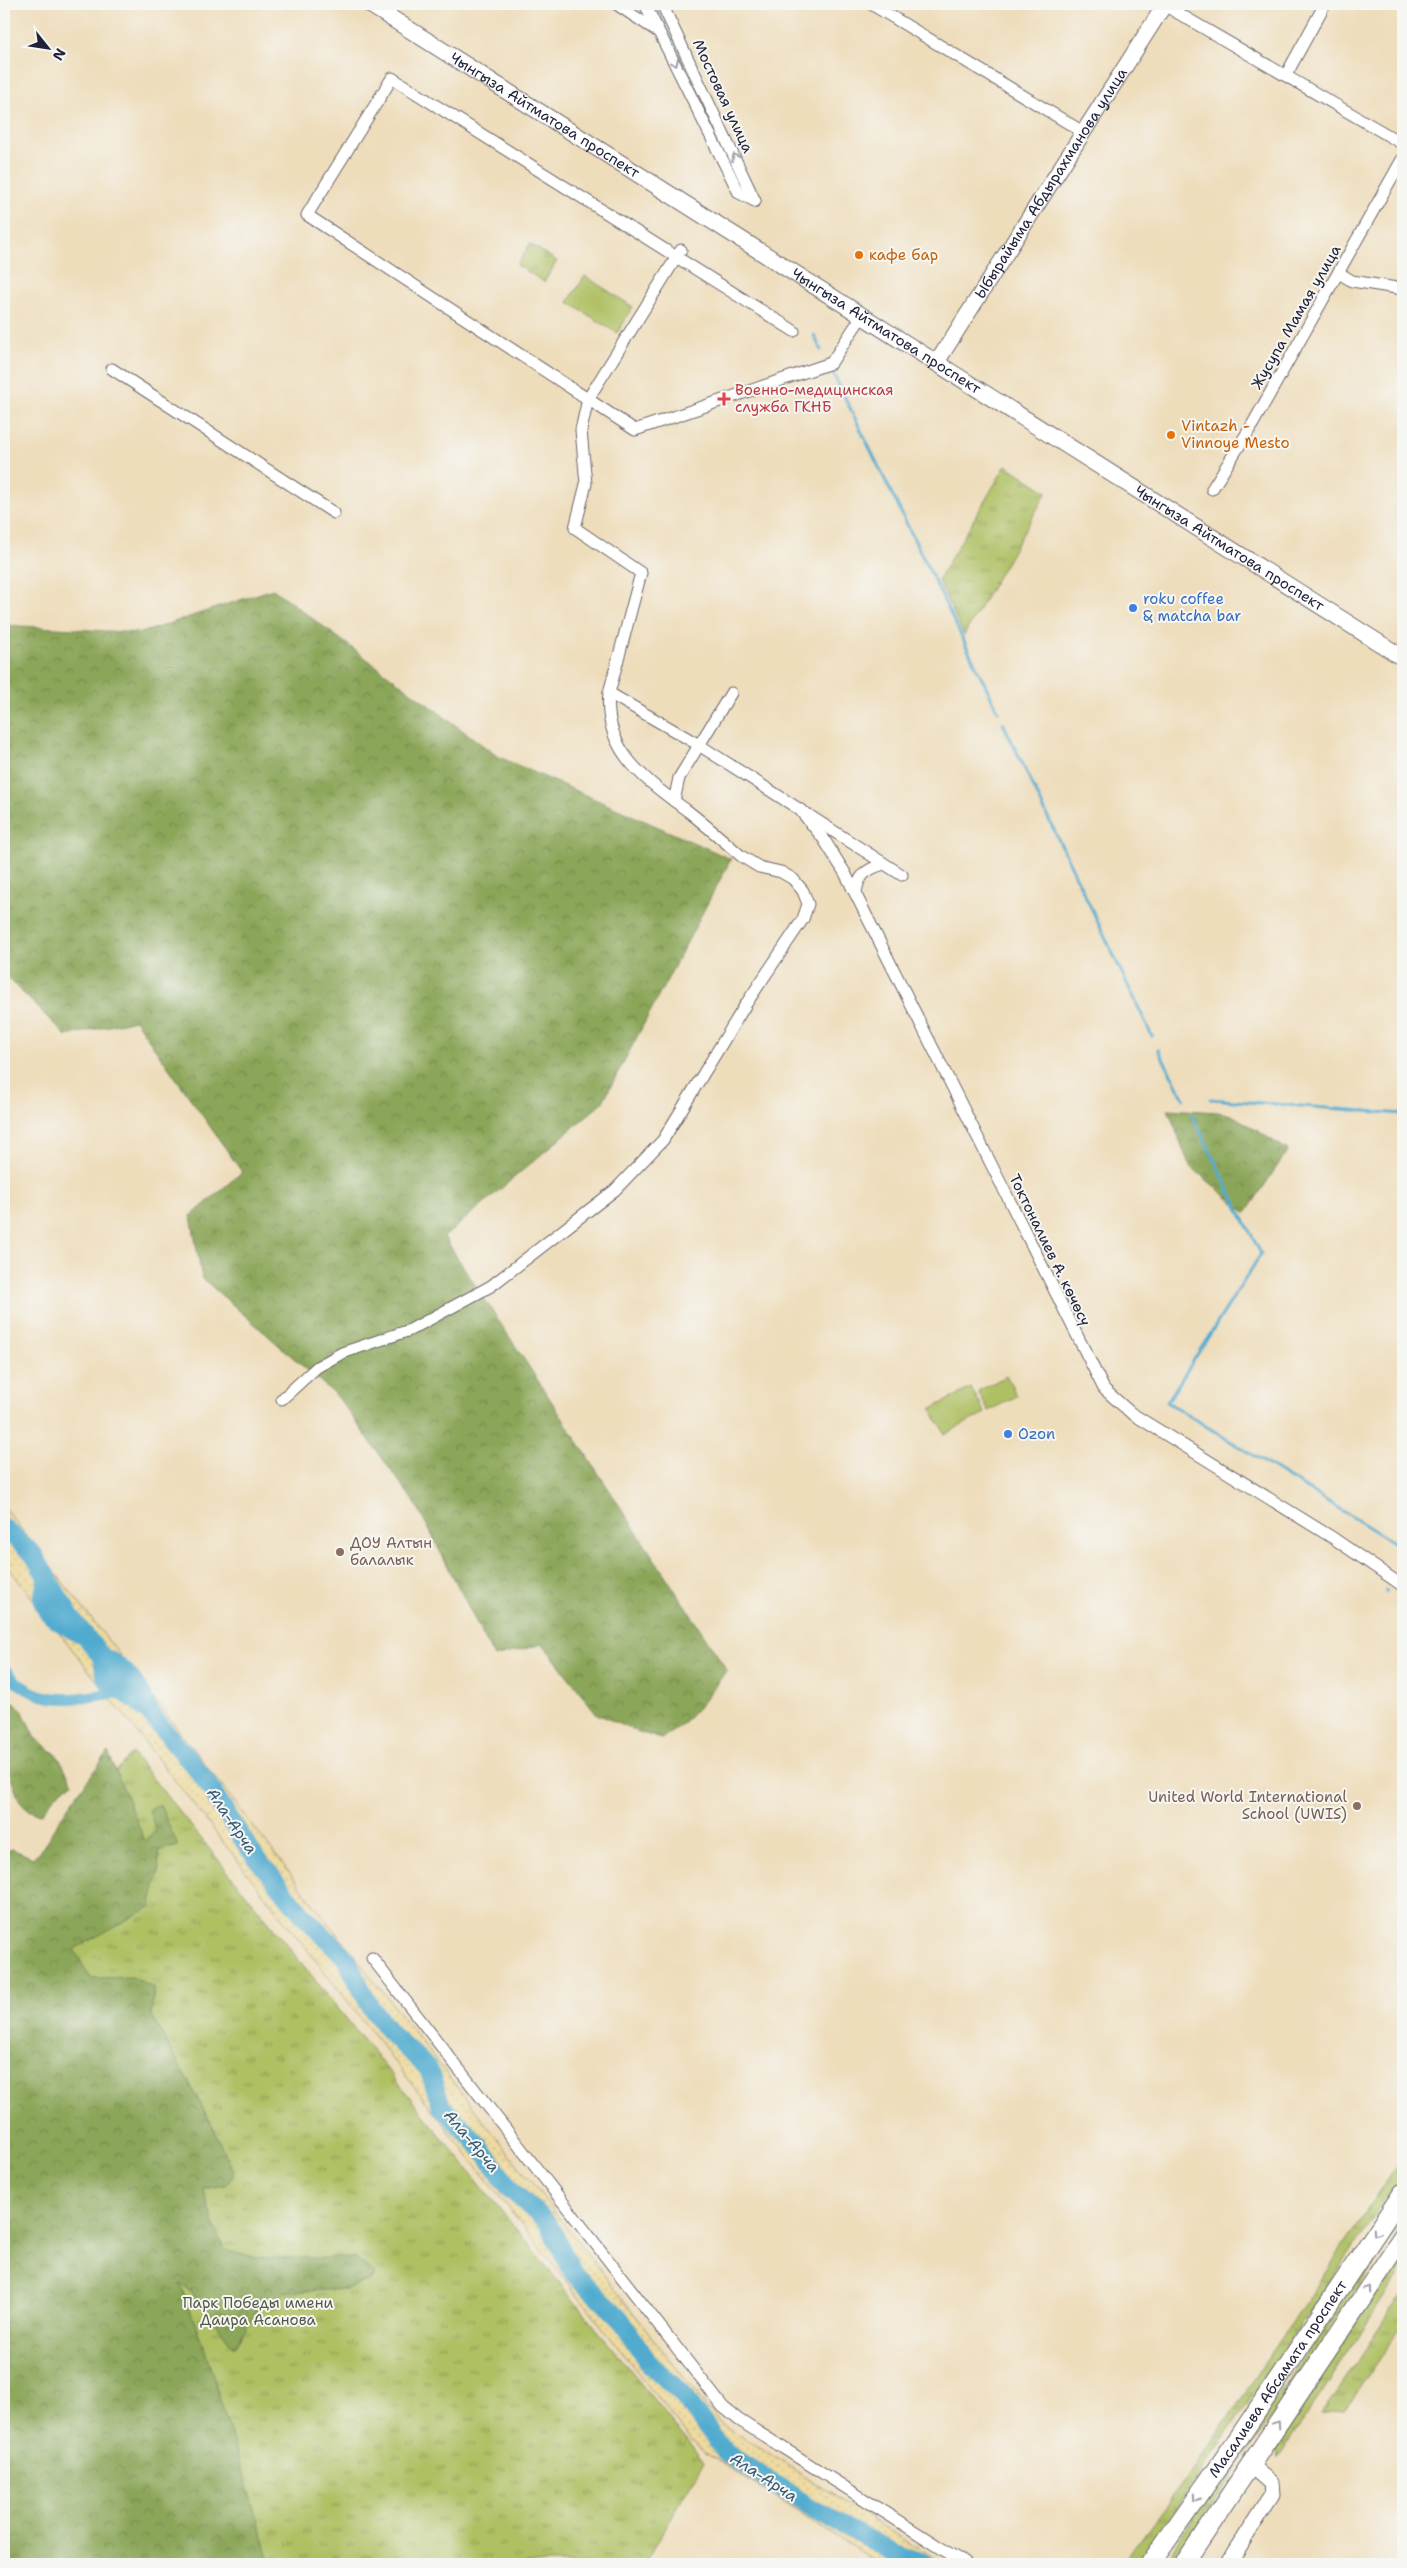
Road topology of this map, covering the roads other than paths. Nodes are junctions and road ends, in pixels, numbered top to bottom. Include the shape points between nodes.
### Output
1 (369, 4) edge
2 (616, 4) edge
3 (645, 4) edge
4 (662, 4) edge
5 (872, 4) edge
6 (1165, 4) edge
7 (1325, 4) edge
8 (659, 32) junction
9 (1286, 75) junction
10 (1083, 132) junction
11 (1403, 144) edge
12 (1403, 158) edge
13 (679, 253) junction
14 (1339, 273) junction
15 (1403, 288) edge
16 (862, 316) junction
17 (794, 331) dead end
18 (937, 362) junction
19 (112, 370) dead end
20 (588, 400) junction
21 (1212, 490) dead end
22 (334, 513) dead end
23 (1403, 658) edge
24 (609, 693) junction
25 (731, 693) dead end
26 (699, 745) junction
27 (674, 801) junction
28 (800, 810) junction
29 (884, 864) junction
30 (902, 875) dead end
31 (856, 893) junction
32 (282, 1399) dead end
33 (1403, 1586) edge
34 (372, 1958) dead end
35 (1403, 2193) edge
36 (1403, 2237) edge
37 (1250, 2465) junction
38 (966, 2564) edge
39 (1150, 2564) edge
40 (1184, 2564) edge
41 (1228, 2564) edge

1 - 16 main road, Чынгыза Айтматова проспект
2 - 8 street
3 - 8 street
8 -> 4 street, Мостовая улица via 739,193 755,201
5 - 10 street
6 - 9 street
6 - 10 street, Ыбырайыма Абдырахманова улица
7 - 9 street
9 - 11 street
10 - 18 street, Ыбырайыма Абдырахманова улица
12 - 14 street, Жусупа Мамая улица
13 - 17 street
13 - 20 street
13 - 20 street via 392,78 307,215
14 - 15 street via 1352,281
14 - 21 street, Жусупа Мамая улица
16 - 18 main road, Чынгыза Айтматова проспект
16 - 20 street via 831,363 635,430
18 - 23 main road, Чынгыза Айтматова проспект
19 - 22 street
20 - 24 street via 581,430 586,484 575,528 641,574
24 - 26 street
24 - 27 street via 607,713 615,739 625,756 635,770
25 - 26 street
26 - 27 street via 679,778
26 - 28 street
27 - 32 street via 742,856 759,867 793,878 808,904 803,919 746,1004 663,1140 615,1190 491,1286 410,1330 342,1353 317,1367
28 - 29 street
28 - 31 street, Токтоналиев А. көчөсү via 835,855
29 - 30 street
29 - 31 street via 866,871 857,884
31 - 33 street, Токтоналиев А. көчөсү via 1104,1389 1131,1412
34 - 38 street via 723,2408
35 -> 39 main road, Масалиева Абсамата проспект
37 -> 36 main road, Масалиева Абсамата проспект
37 - 40 main road, Масалиева Абсамата проспект
37 - 41 street via 1271,2483 1272,2495

